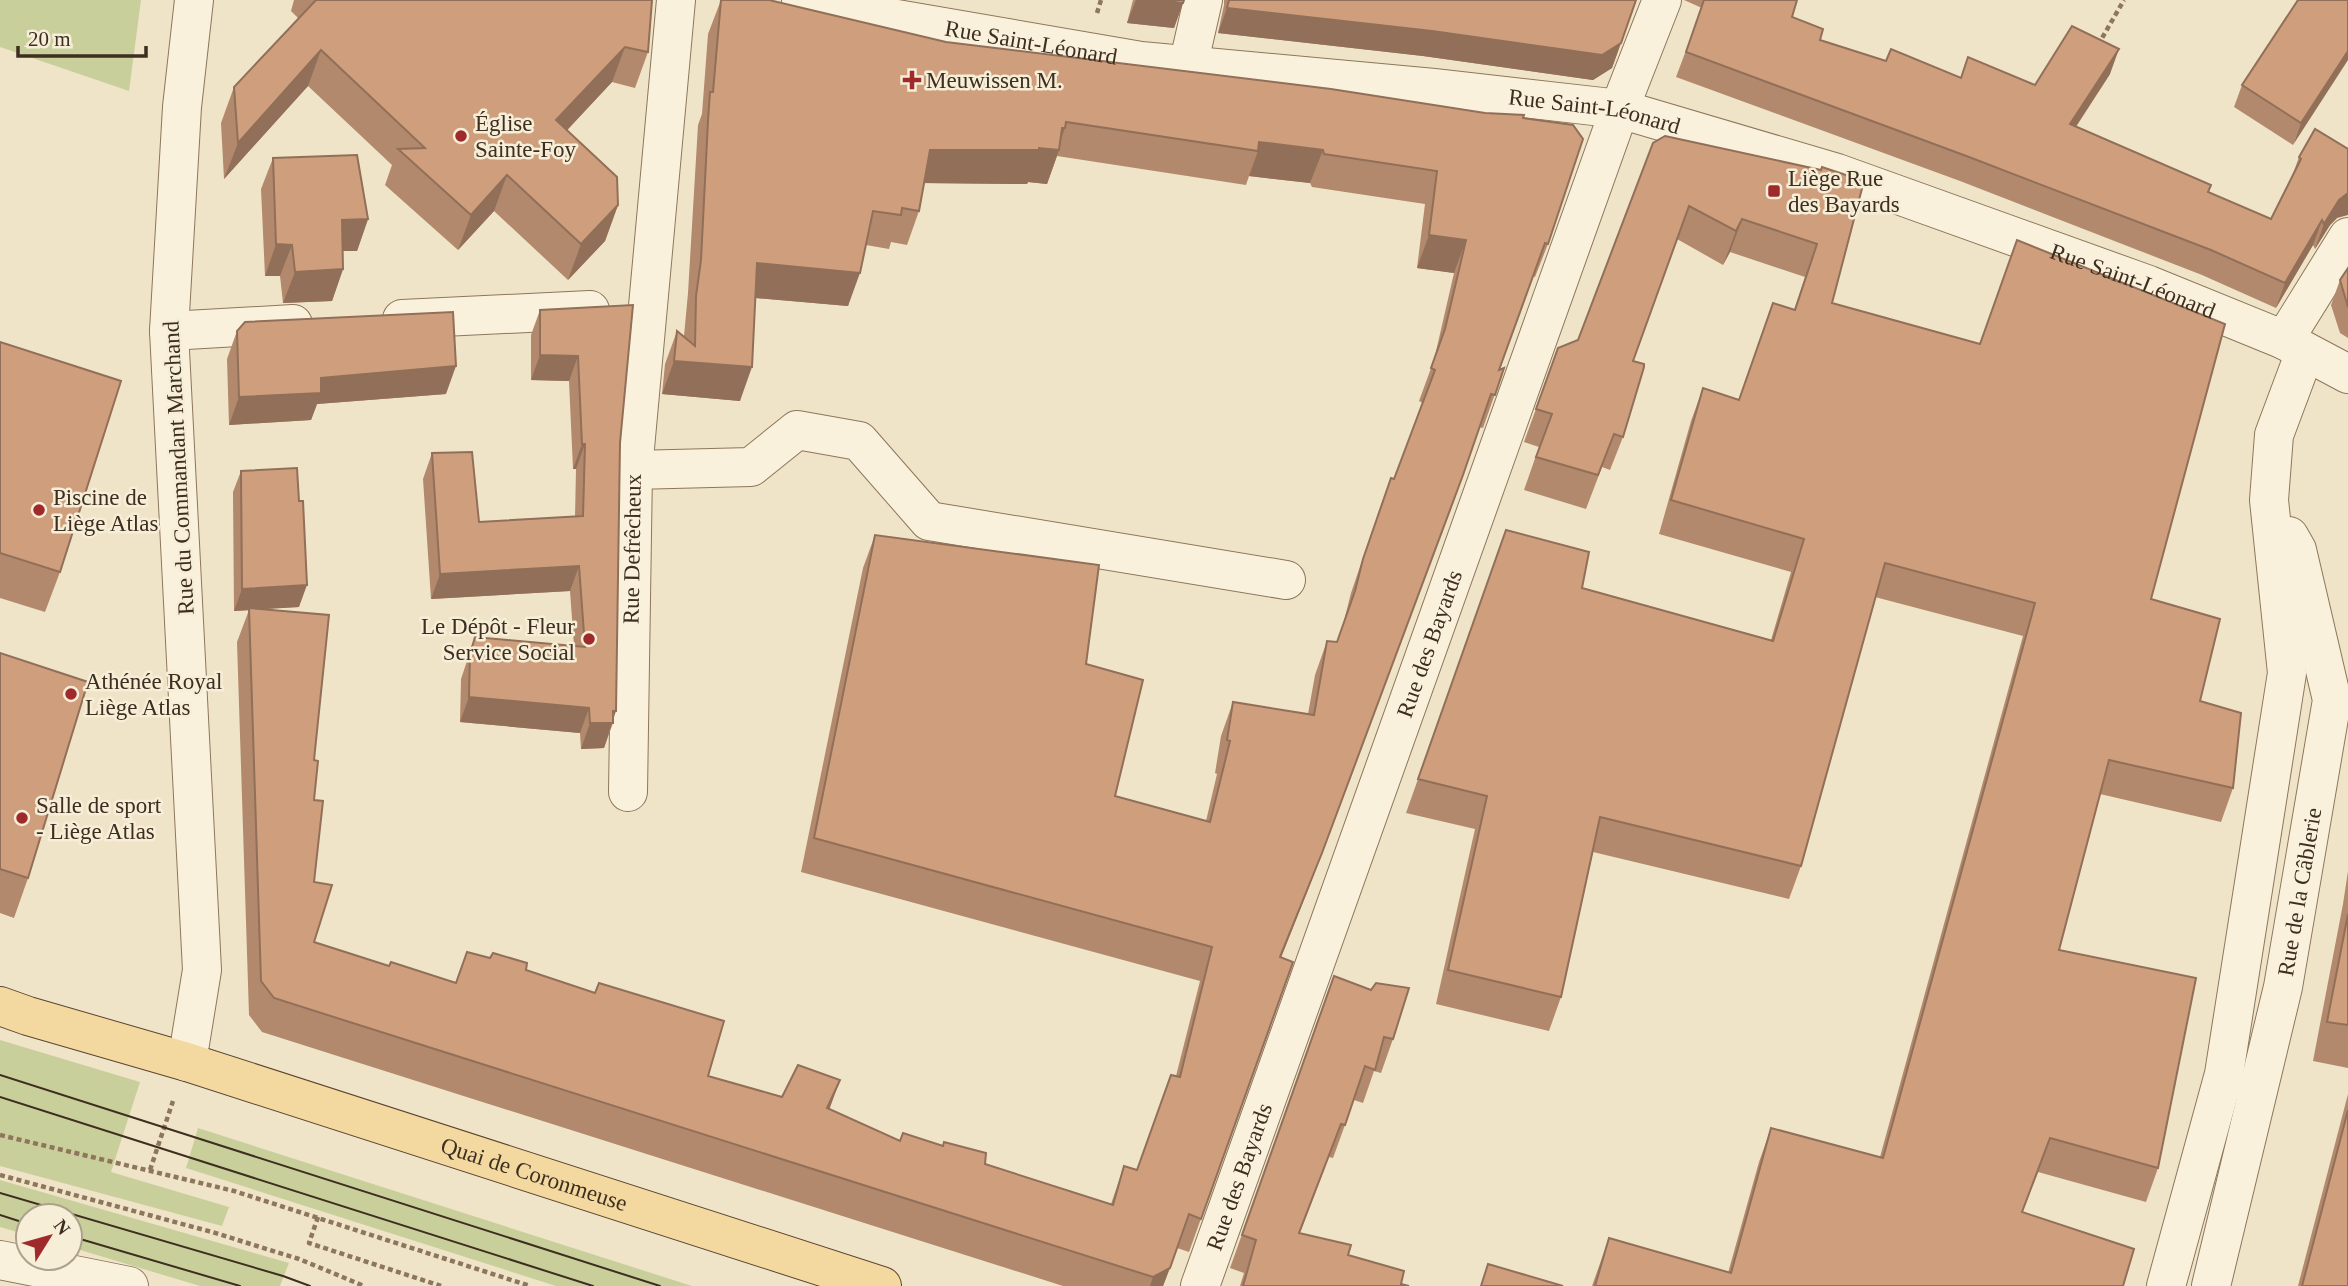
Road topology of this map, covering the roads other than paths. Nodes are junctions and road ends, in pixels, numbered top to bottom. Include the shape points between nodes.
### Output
1 (194, 0) edge
2 (676, 0) edge
3 (801, 0) edge
4 (1203, 0) edge
5 (1662, 0) edge
6 (1188, 66) junction
7 (1620, 109) junction
8 (2348, 237) edge
9 (650, 307) junction
10 (169, 331) junction
11 (2294, 346) junction
12 (2348, 374) edge
13 (633, 470) junction
14 (2269, 500) junction
15 (1286, 580) dead end
16 (628, 792) dead end
17 (0, 1006) edge
18 (187, 1062) junction
19 (0, 1260) edge
20 (129, 1286) edge
21 (882, 1286) edge
22 (1199, 1286) edge
23 (2166, 1286) edge
24 (2211, 1286) edge

1 - 10 street, Rue du Commandant Marchand via 181,107
2 - 9 street, Rue Defrêcheux
3 - 6 street, Rue Saint-Léonard
4 - 6 street
5 - 7 street, Rue des Bayards
6 - 7 street, Rue Saint-Léonard
7 - 11 street, Rue Saint-Léonard via 1850,177 2149,285
7 - 22 street, Rue des Bayards
8 - 11 street, Rue de la Câblerie
9 - 10 street
9 - 13 street, Rue Defrêcheux
10 - 18 street, Rue du Commandant Marchand via 202,970
11 - 12 street, Rue Saint-Léonard
11 - 14 street, Rue de la Câblerie via 2274,435
13 - 15 street via 751,467 797,430 859,441 929,521
13 - 16 street, Rue Defrêcheux
14 - 23 street, Rue de la Câblerie via 2287,673 2224,1074
14 - 24 street, Rue de la Câblerie via 2297,550 2332,700 2283,987
17 - 18 main road, Quai de Coronmeuse
18 - 21 main road, Quai de Coronmeuse
19 - 20 street

